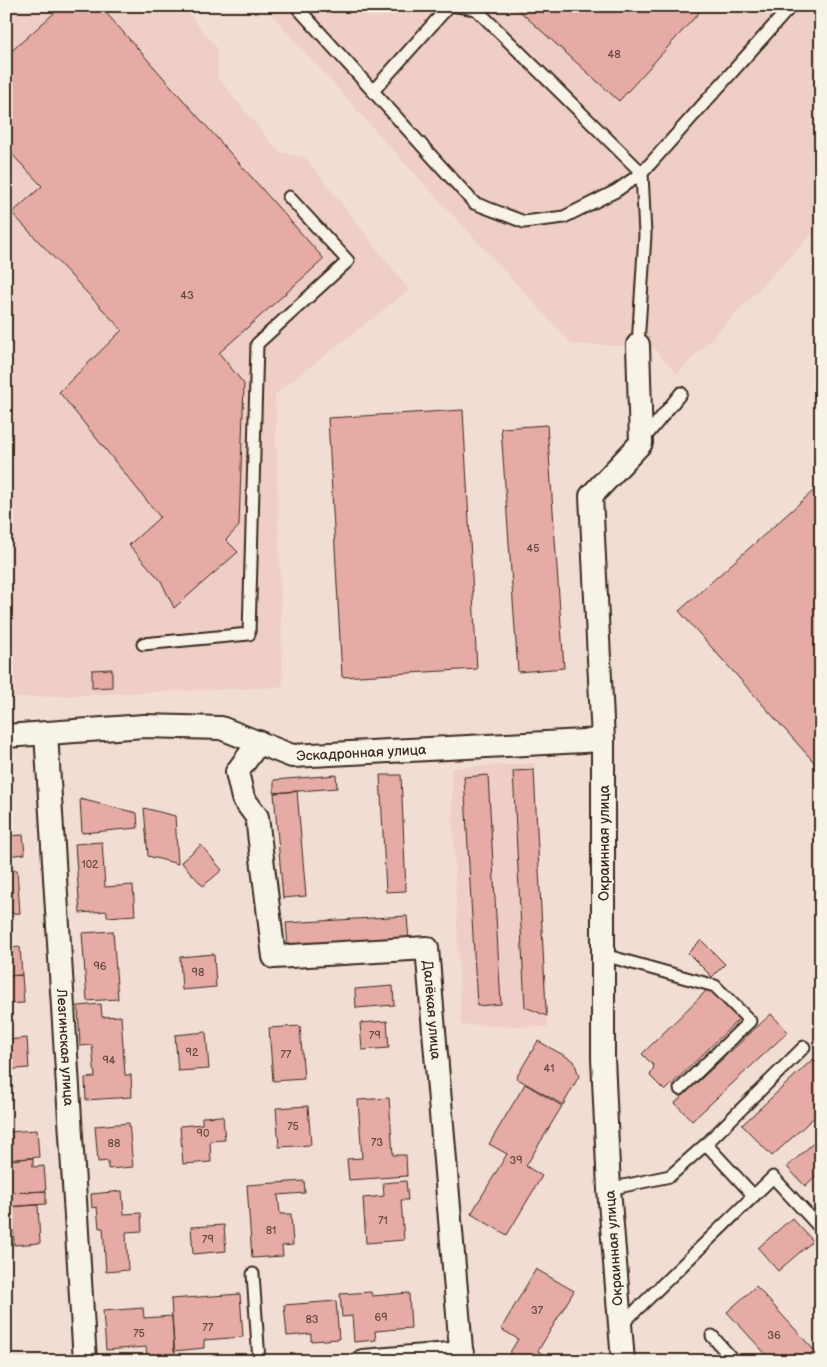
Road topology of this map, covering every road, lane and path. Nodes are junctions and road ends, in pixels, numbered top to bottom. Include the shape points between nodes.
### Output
1 (296, 6) edge
2 (449, 6) edge
3 (457, 6) edge
4 (791, 6) edge
5 (373, 91) junction
6 (642, 173) junction
7 (289, 197) dead end
8 (638, 345) joint
9 (681, 394) dead end
10 (641, 443) junction
11 (143, 644) dead end
12 (46, 733) junction
13 (6, 736) edge
14 (603, 740) junction
15 (259, 742) junction
16 (604, 955) junction
17 (804, 1047) dead end
18 (680, 1088) dead end
19 (706, 1144) junction
20 (609, 1189) junction
21 (754, 1196) junction
22 (821, 1229) edge
23 (253, 1274) dead end
24 (620, 1326) junction
25 (712, 1336) dead end
26 (462, 1357) edge
27 (85, 1361) edge
28 (259, 1361) edge
29 (362, 1361) edge
30 (623, 1361) edge
31 (734, 1361) edge

1 - 5 lane
2 - 5 lane
3 - 6 lane via 476,9
4 - 6 lane
5 - 6 lane via 474,203 524,222 564,217 616,191
6 - 8 lane via 645,235
7 - 11 lane via 348,262 258,344 249,634
8 - 10 street
9 - 10 lane
10 - 14 street, Окраинная улица via 591,496
12 - 13 street, Эскадронная улица
12 - 15 street, Эскадронная улица via 144,726 221,728
12 - 27 street, Лезгинская улица
14 - 15 street, Эскадронная улица via 292,756
14 - 16 street, Окраинная улица
15 - 26 street, Далёкая улица via 237,772 243,798 257,817 274,957 427,948
16 - 18 lane via 715,986 750,1021
16 - 20 street, Окраинная улица via 603,1058
17 - 19 lane
19 - 20 lane via 670,1176
19 - 21 lane
20 - 24 street, Окраинная улица
21 - 22 lane via 773,1177
21 - 24 lane
23 - 28 lane
24 - 30 street, Окраинная улица
25 - 31 lane
26 - 29 street

